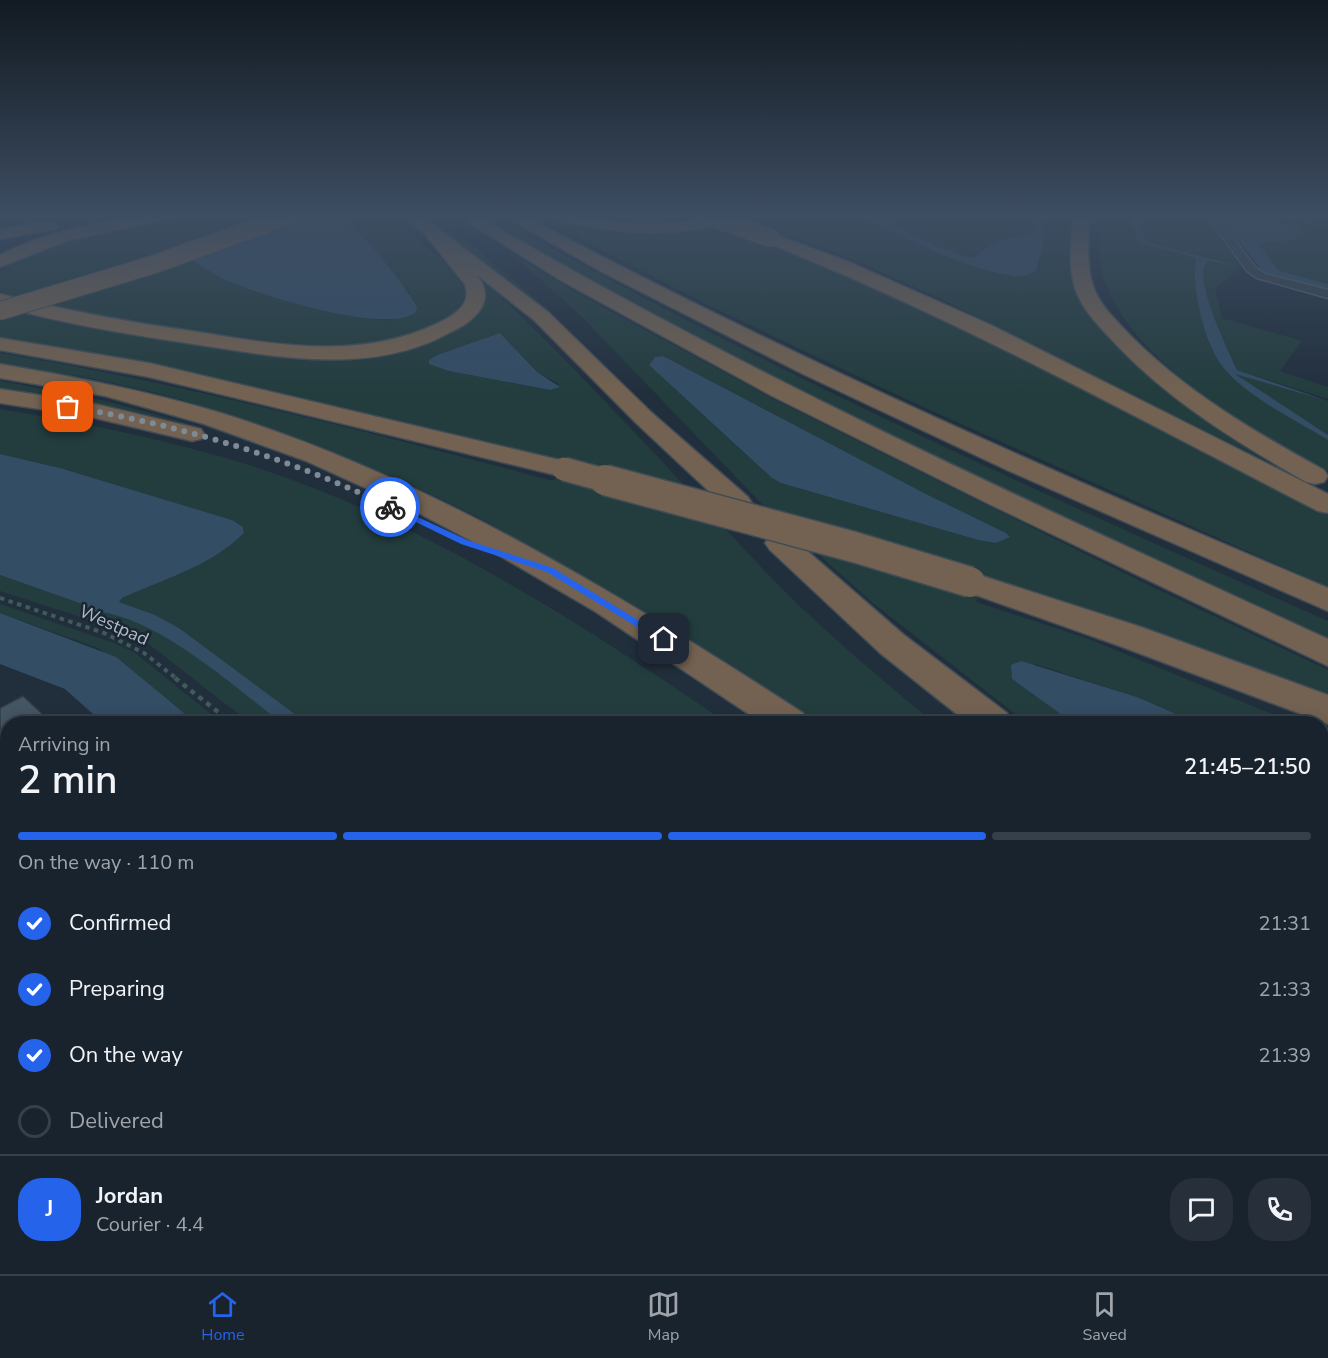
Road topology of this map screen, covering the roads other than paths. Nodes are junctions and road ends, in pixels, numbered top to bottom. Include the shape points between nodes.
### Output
1 (123, 273) edge
2 (466, 273) edge
3 (486, 273) edge
4 (561, 273) edge
5 (620, 273) edge
6 (861, 273) edge
7 (1080, 273) edge
8 (1257, 273) edge
9 (1328, 294) edge
10 (0, 300) edge
11 (0, 310) edge
12 (0, 344) edge
13 (617, 363) dead end
14 (0, 371) edge
15 (0, 396) edge
16 (1328, 483) edge
17 (1328, 505) edge
18 (780, 543) dead end
19 (550, 570) junction
20 (1328, 600) edge
21 (1328, 653) edge
22 (1328, 710) edge
23 (780, 716) edge
24 (985, 716) edge

1 - 11 highway, bridge
2 - 10 highway via 478,291 477,299 464,316 442,330 376,349 315,353 105,323
3 - 13 highway via 541,316 644,418 732,497
4 - 21 highway via 778,390
5 - 20 highway via 871,398
6 - 17 highway, bridge
7 - 16 highway via 1089,300 1154,369 1243,434
8 - 9 street
12 - 22 highway, bridge via 149,370 564,469 854,547 1129,636
14 - 19 highway via 147,398 230,424 381,485
15 - 19 highway via 163,426 263,455 360,492 464,542
18 - 24 highway via 892,644
19 - 23 highway via 683,650

